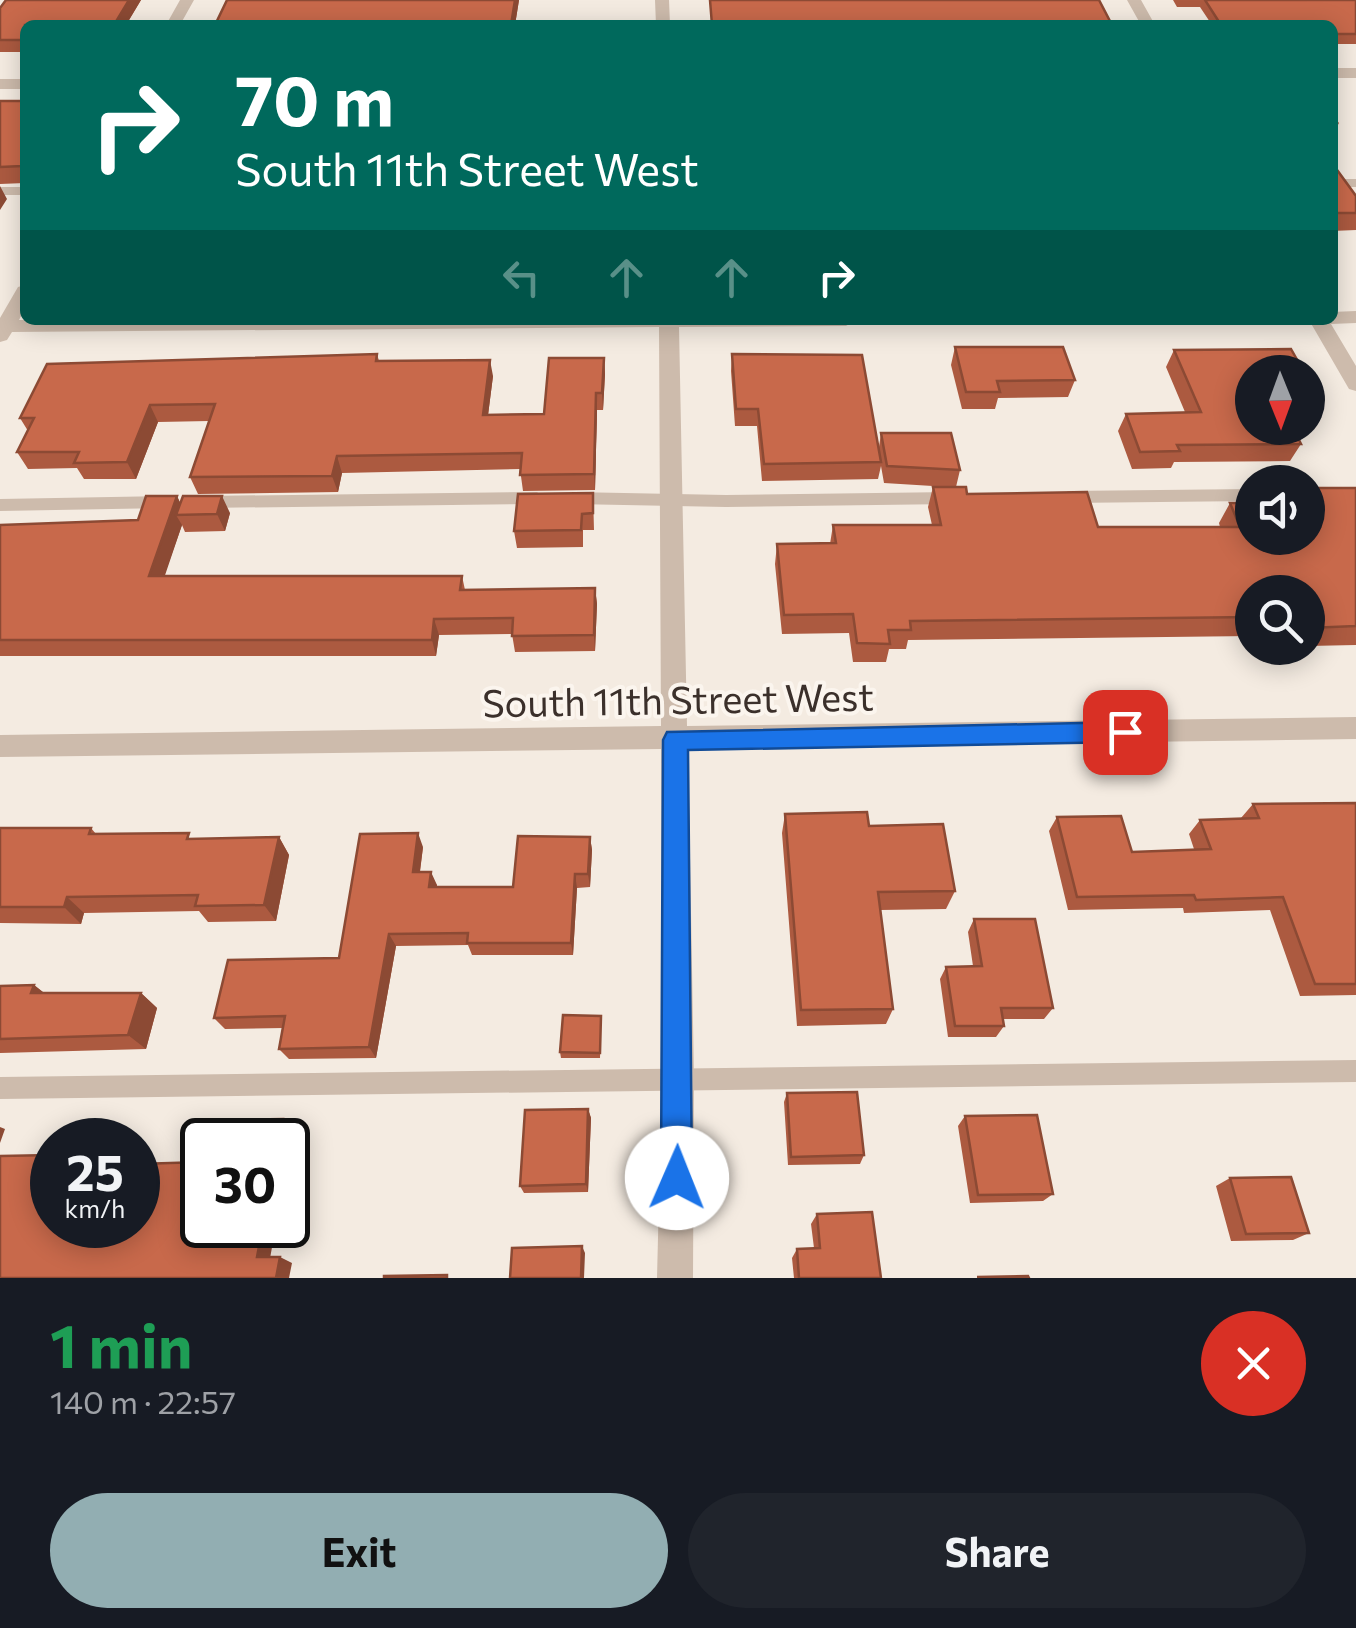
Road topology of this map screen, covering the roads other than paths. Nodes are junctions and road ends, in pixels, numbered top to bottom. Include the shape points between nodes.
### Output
1 (20, 299) edge
2 (299, 325) edge
3 (670, 325) edge
4 (1322, 325) edge
5 (2, 329) edge
6 (1356, 384) edge
7 (1235, 494) edge
8 (1058, 497) edge
9 (672, 498) junction
10 (980, 498) edge
11 (0, 505) edge
12 (1356, 728) edge
13 (675, 740) junction
14 (0, 746) edge
15 (1356, 1071) edge
16 (678, 1077) junction
17 (0, 1088) edge
18 (675, 1278) edge

1 - 5 street
2 - 5 street
3 - 9 street
4 - 6 street
7 - 8 lane
9 - 10 lane
9 - 11 lane
9 - 13 street
12 - 13 street, South 11th Street West
13 - 14 street, South 11th Street West
13 - 16 street
15 - 16 lane
16 - 17 lane
16 - 18 street

